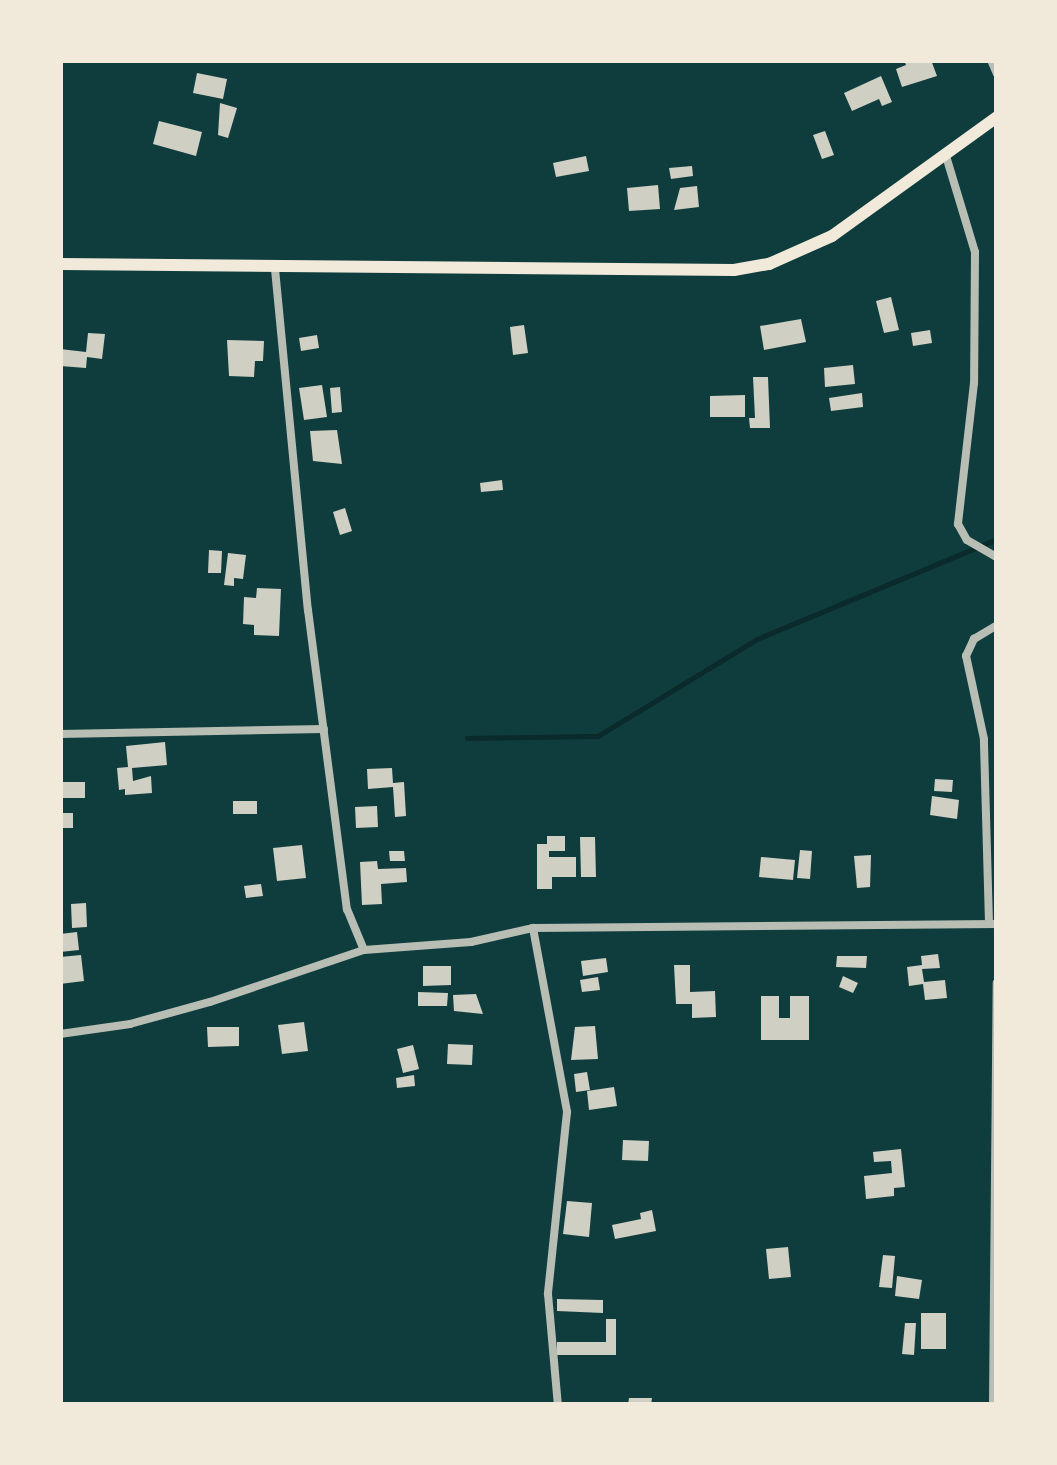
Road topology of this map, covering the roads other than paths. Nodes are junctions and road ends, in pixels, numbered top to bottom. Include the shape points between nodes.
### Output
1 (992, 60) edge
2 (997, 74) edge
3 (997, 117) edge
4 (946, 155) junction
5 (60, 264) edge
6 (275, 269) junction
7 (997, 557) edge
8 (997, 625) edge
9 (324, 729) junction
10 (60, 734) edge
11 (993, 924) edge
12 (533, 928) junction
13 (364, 950) junction
14 (997, 983) edge
15 (60, 1034) edge
16 (558, 1405) edge
17 (993, 1405) edge

1 - 2 street
3 - 4 highway
4 - 6 highway via 832,236 734,270
4 - 7 street via 975,252 974,383 958,524
5 - 6 highway
6 - 9 street
8 - 11 street via 974,639 966,656 983,739
9 - 10 street
9 - 13 street via 347,909
11 - 12 street
12 - 13 street
12 - 16 street via 567,1112 548,1294
13 - 15 street via 210,1002
14 - 17 street

